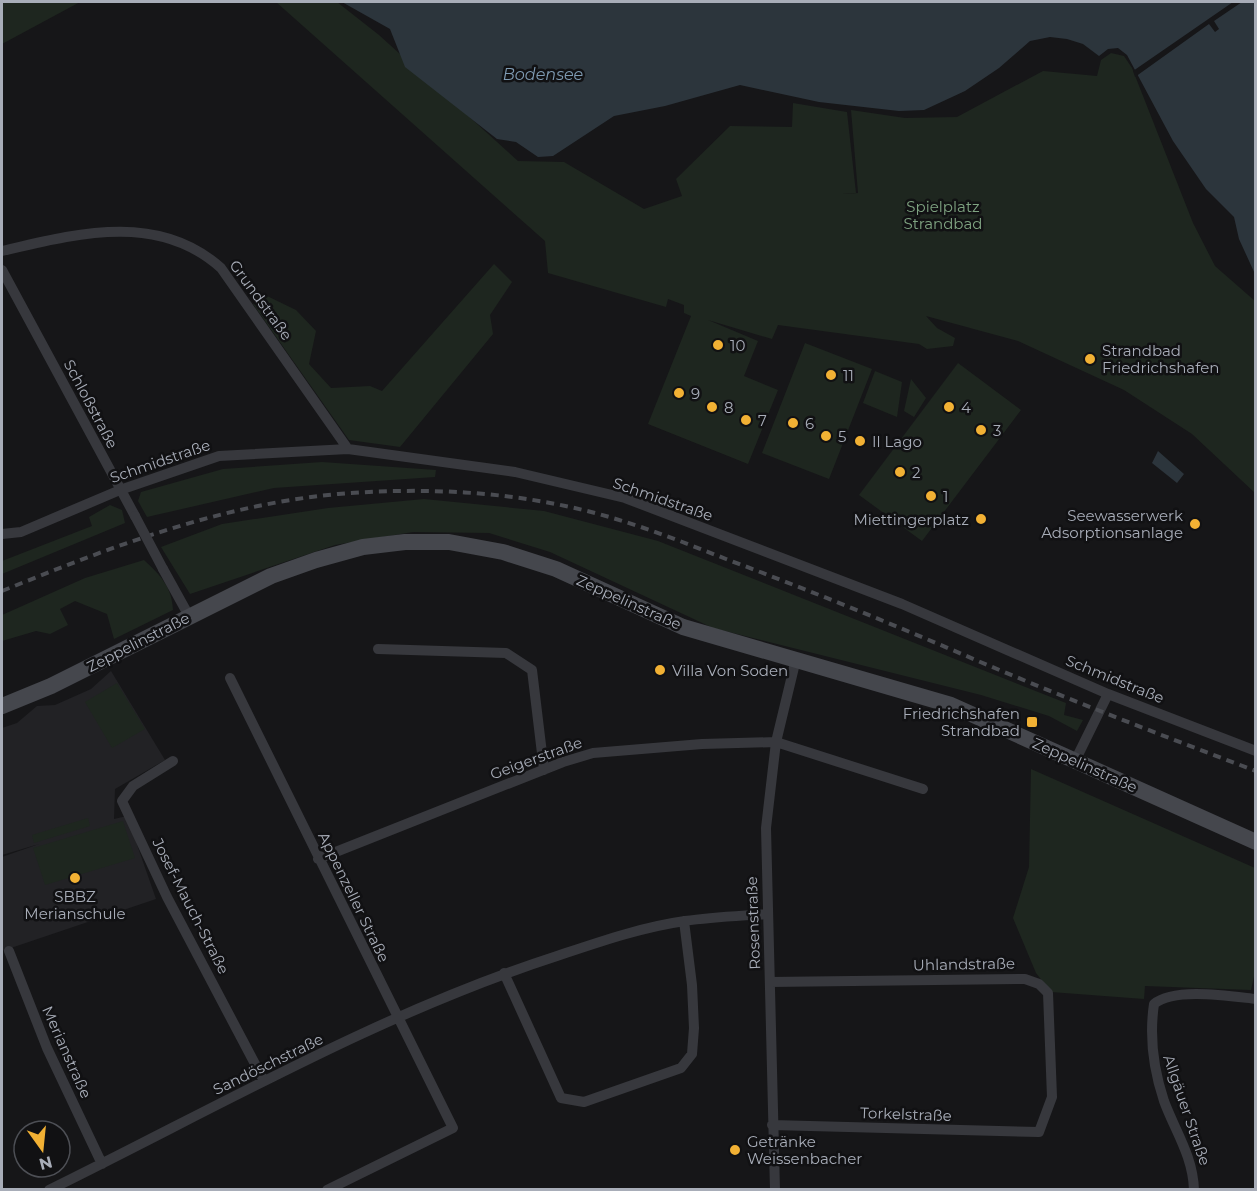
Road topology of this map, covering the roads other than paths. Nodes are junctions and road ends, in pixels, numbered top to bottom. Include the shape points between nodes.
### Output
1 (2, 251) edge
2 (2, 270) edge
3 (348, 449) junction
4 (120, 490) junction
5 (2, 534) edge
6 (189, 616) junction
7 (378, 650) dead end
8 (796, 659) junction
9 (230, 678) dead end
10 (1108, 694) junction
11 (2, 706) edge
12 (776, 742) junction
13 (1256, 751) edge
14 (172, 761) dead end
15 (1075, 761) junction
16 (544, 770) junction
17 (923, 789) dead end
18 (1256, 842) edge
19 (318, 859) junction
20 (766, 914) junction
21 (684, 921) junction
22 (9, 951) dead end
23 (504, 973) junction
24 (770, 982) junction
25 (1256, 999) edge
26 (397, 1018) junction
27 (264, 1081) junction
28 (772, 1125) junction
29 (1040, 1132) joint
30 (102, 1164) junction
31 (49, 1190) edge
32 (327, 1190) edge
33 (775, 1190) edge
34 (1194, 1190) edge

1 - 3 street, Grundstraße via 99,230 170,239 205,253 221,268
2 - 4 street, Schloßstraße
3 - 4 street, Schmidstraße via 219,456
3 - 10 street, Schmidstraße via 515,472 625,498 902,604
4 - 5 street, Schmidstraße via 21,532
4 - 6 street, Schloßstraße, bridge
6 - 8 main road, Zeppelinstraße via 271,576 316,560 405,542 449,542 502,552 546,566 683,627
6 - 11 main road, Zeppelinstraße via 51,686
7 - 16 street via 506,653 532,670
8 - 12 street, Rosenstraße
8 - 15 main road, Zeppelinstraße via 951,705
9 - 19 street, Appenzeller Straße
10 - 13 street, Schmidstraße
10 - 15 street
12 - 16 street, Geigerstraße via 593,753
12 - 17 street, Geigerstraße
12 - 20 street, Rosenstraße via 766,828
14 - 27 street, Josef-Mauch-Straße via 133,786 122,801 167,897
15 - 18 main road, Zeppelinstraße
16 - 19 street, Geigerstraße
19 - 26 street, Appenzeller Straße
20 - 21 street, Sandöschstraße
20 - 24 street, Rosenstraße
21 - 23 street, Sandöschstraße via 604,940
21 - 23 street via 692,985 692,1054 681,1068 584,1102 561,1098
22 - 30 street, Merianstraße via 47,1048
23 - 26 street, Sandöschstraße
24 - 28 street, Rosenstraße
24 - 29 street, Uhlandstraße via 1007,978 1039,984 1048,993 1052,1097
25 - 34 street, Allgäuer Straße via 1164,996 1154,1004 1151,1049 1155,1072 1186,1148
26 - 27 street, Sandöschstraße
26 - 32 street, Appenzeller Straße via 453,1128
27 - 30 street, Sandöschstraße
28 - 29 street, Torkelstraße
28 - 33 street, Rosenstraße
30 - 31 street, Sandöschstraße

